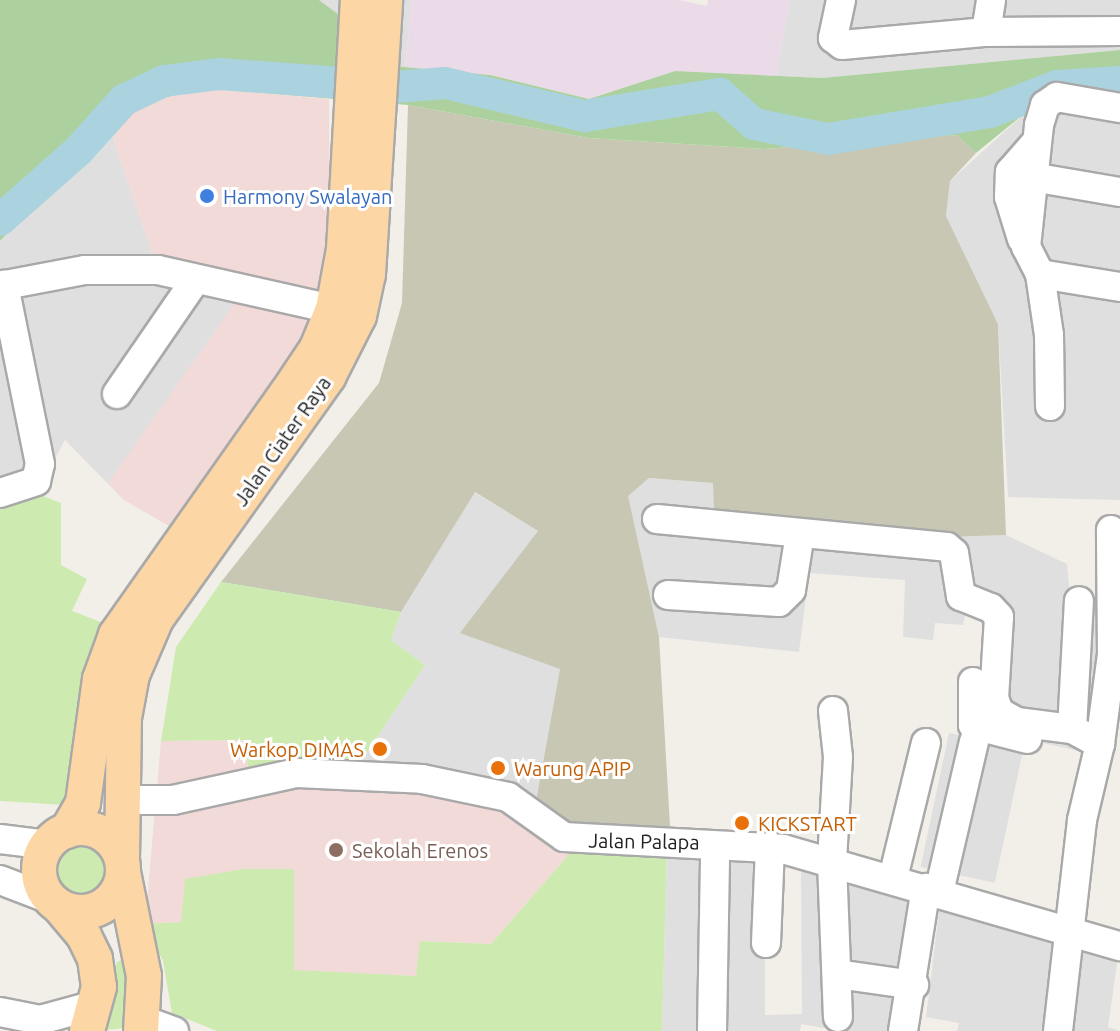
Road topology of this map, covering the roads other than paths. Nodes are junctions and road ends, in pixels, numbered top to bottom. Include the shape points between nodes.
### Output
1 (358, 0) edge
2 (385, 0) edge
3 (841, 0) edge
4 (991, 0) edge
5 (1120, 31) edge
6 (986, 32) junction
7 (368, 53) junction
8 (1120, 108) edge
9 (364, 116) junction
10 (1035, 143) junction
11 (1032, 177) junction
12 (1120, 192) edge
13 (1026, 247) junction
14 (1040, 274) junction
15 (194, 282) junction
16 (2, 285) edge
17 (1120, 287) edge
18 (333, 309) junction
19 (12, 390) edge
20 (117, 394) dead end
21 (1050, 406) dead end
22 (0, 493) edge
23 (657, 519) dead end
24 (1111, 530) dead end
25 (800, 534) junction
26 (668, 595) dead end
27 (1079, 601) dead end
28 (973, 682) dead end
29 (833, 711) dead end
30 (1072, 729) junction
31 (974, 741) dead end
32 (926, 743) dead end
33 (1099, 750) junction
34 (124, 800) junction
35 (66, 826) junction
36 (0, 839) edge
37 (770, 847) junction
38 (715, 857) dead end
39 (832, 862) junction
40 (122, 866) junction
41 (893, 878) junction
42 (0, 880) edge
43 (933, 890) junction
44 (55, 902) junction
45 (1067, 931) junction
46 (766, 943) dead end
47 (1120, 946) edge
48 (837, 974) junction
49 (914, 985) junction
50 (0, 1012) edge
51 (838, 1017) dead end
52 (91, 1018) edge
53 (153, 1027) edge
54 (712, 1031) edge
55 (903, 1031) edge
56 (1058, 1031) edge

1 - 7 main road, Jalan Ciater Raya
2 - 7 main road, Jalan Ciater Raya
3 - 6 street via 833,38 839,44
4 - 6 street
5 - 6 street
7 - 9 main road, Jalan Ciater Raya
8 - 10 street via 1050,99
9 - 18 main road, Jalan Ciater Raya
9 - 34 main road, Jalan Ciater Raya via 368,274 352,336 156,619 132,675 124,718
10 - 11 street
10 - 13 street via 1010,172 1012,217
11 - 12 street
11 - 13 street
13 - 14 street
14 - 17 street
14 - 21 street via 1049,335
15 - 16 street via 158,270 120,268
15 - 18 street
15 - 20 street
16 - 19 street
18 - 35 main road, Jalan Ciater Raya via 302,370 116,635 100,679
19 - 22 street via 38,475 36,481
23 - 25 street
24 - 33 street via 1112,654
25 - 26 street via 791,590 779,602
25 - 30 street via 947,547 954,553 961,596 991,608 999,617 994,698 999,712 1017,722
27 - 30 street
28 - 33 street via 977,729
29 - 39 street via 838,757
30 - 33 street
31 - 43 street
32 - 41 street
33 - 45 street via 1082,820
34 - 35 main road
34 - 37 street, Jalan Palapa via 173,800 297,773 408,778 508,797 571,839
34 - 40 main road, Jalan Ciater Raya
35 - 36 street
35 - 40 main road via 98,832
35 - 44 main road via 40,878
37 - 39 street, Jalan Palapa
37 - 46 street
38 - 54 street
39 - 41 street, Jalan Palapa
39 - 48 street
40 - 44 main road via 104,905 82,912
40 - 53 main road, Jalan Ciater Raya
41 - 43 street, Jalan Palapa
42 - 44 street
43 - 45 street, Jalan Palapa via 974,908
43 - 49 street
44 - 52 main road via 84,936 95,959 99,987
45 - 47 street, Jalan Palapa
45 - 56 street
48 - 49 street
48 - 51 street
49 - 55 street
50 - 52 street via 40,1020

